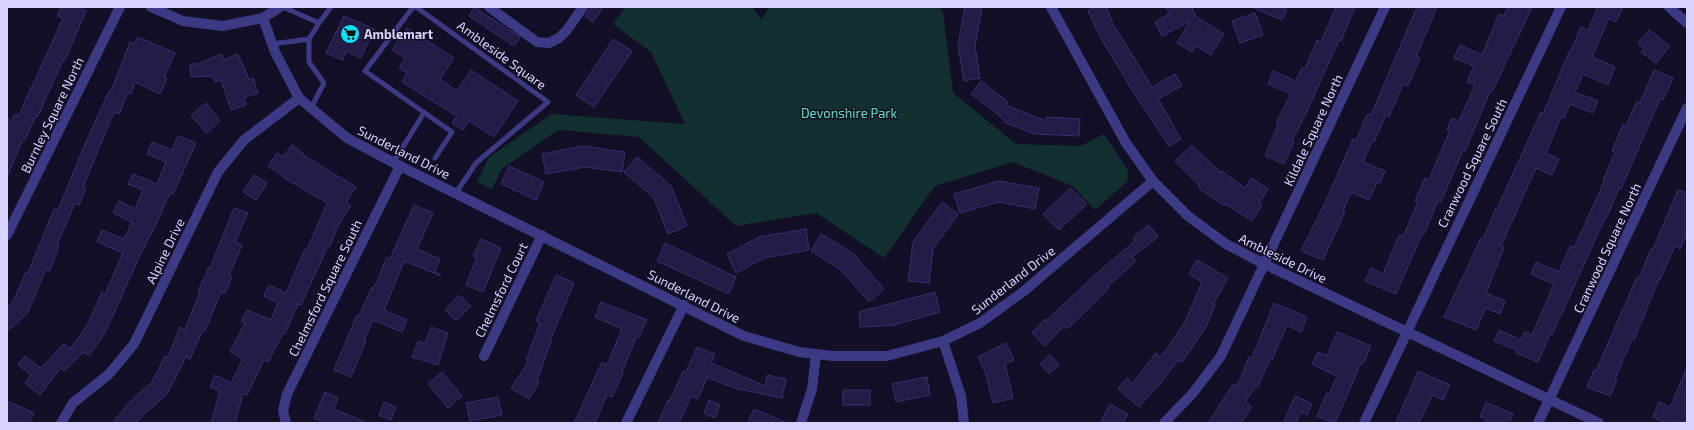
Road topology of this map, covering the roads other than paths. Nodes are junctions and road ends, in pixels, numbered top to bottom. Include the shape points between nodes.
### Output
1 (120, 7) edge
2 (151, 7) edge
3 (282, 7) edge
4 (331, 7) edge
5 (414, 7) edge
6 (489, 7) edge
7 (583, 7) edge
8 (1051, 7) edge
9 (1385, 7) edge
10 (1561, 7) edge
11 (1670, 7) edge
12 (263, 18) junction
13 (319, 23) junction
14 (1687, 23) edge
15 (309, 38) junction
16 (272, 44) junction
17 (299, 98) junction
18 (311, 108) junction
19 (1687, 108) edge
20 (424, 113) junction
21 (435, 158) dead end
22 (397, 164) junction
23 (1153, 181) junction
24 (456, 193) junction
25 (7, 235) edge
26 (542, 235) junction
27 (1264, 264) junction
28 (684, 305) junction
29 (1407, 331) junction
30 (943, 341) junction
31 (816, 355) junction
32 (484, 356) dead end
33 (1549, 399) junction
34 (61, 423) edge
35 (286, 423) edge
36 (626, 423) edge
37 (801, 423) edge
38 (964, 423) edge
39 (1164, 423) edge
40 (1364, 423) edge
41 (1538, 423) edge
42 (1599, 423) edge

1 - 25 street, Burnley Square North
2 - 12 street via 183,22 223,26
3 - 12 street
3 - 13 lane
4 - 13 lane
5 - 20 lane, Ambleside Square via 365,71
5 - 24 lane, Ambleside Square via 548,102 476,163
6 - 7 street via 537,42 549,43 567,30
8 - 23 street, Ambleside Drive via 1126,143
9 - 27 street, Kildale Square North
10 - 29 street, Cranwood Square South
11 - 14 street
12 - 16 street, Sunderland Drive
13 - 15 lane
15 - 16 lane
15 - 18 lane via 310,62 324,83
16 - 17 street, Sunderland Drive
17 - 18 street, Sunderland Drive
17 - 34 street, Alpine Drive via 244,140 218,172 134,344 109,374 73,403
18 - 22 street, Sunderland Drive via 347,138
19 - 33 street, Cranwood Square North
20 - 21 lane, Ambleside Square via 452,132
20 - 22 lane
22 - 24 street, Sunderland Drive
22 - 35 street, Chelmsford Square South via 287,394 283,411
23 - 27 street, Ambleside Drive via 1188,216 1226,244
23 - 30 street, Sunderland Drive via 1024,291 980,323
24 - 26 street, Sunderland Drive
26 - 28 street, Sunderland Drive
26 - 32 street, Chelmsford Court
27 - 29 street, Ambleside Drive
27 - 39 street, Kildale Square North via 1221,356 1193,394
28 - 31 street, Sunderland Drive via 744,336 777,347
28 - 36 street
29 - 33 street, Ambleside Drive
29 - 40 street, Cranwood Square South
30 - 31 street, Sunderland Drive via 887,356
30 - 38 street via 961,396
31 - 37 street via 812,389
33 - 41 street, Cranwood Square North
33 - 42 street, Ambleside Drive

